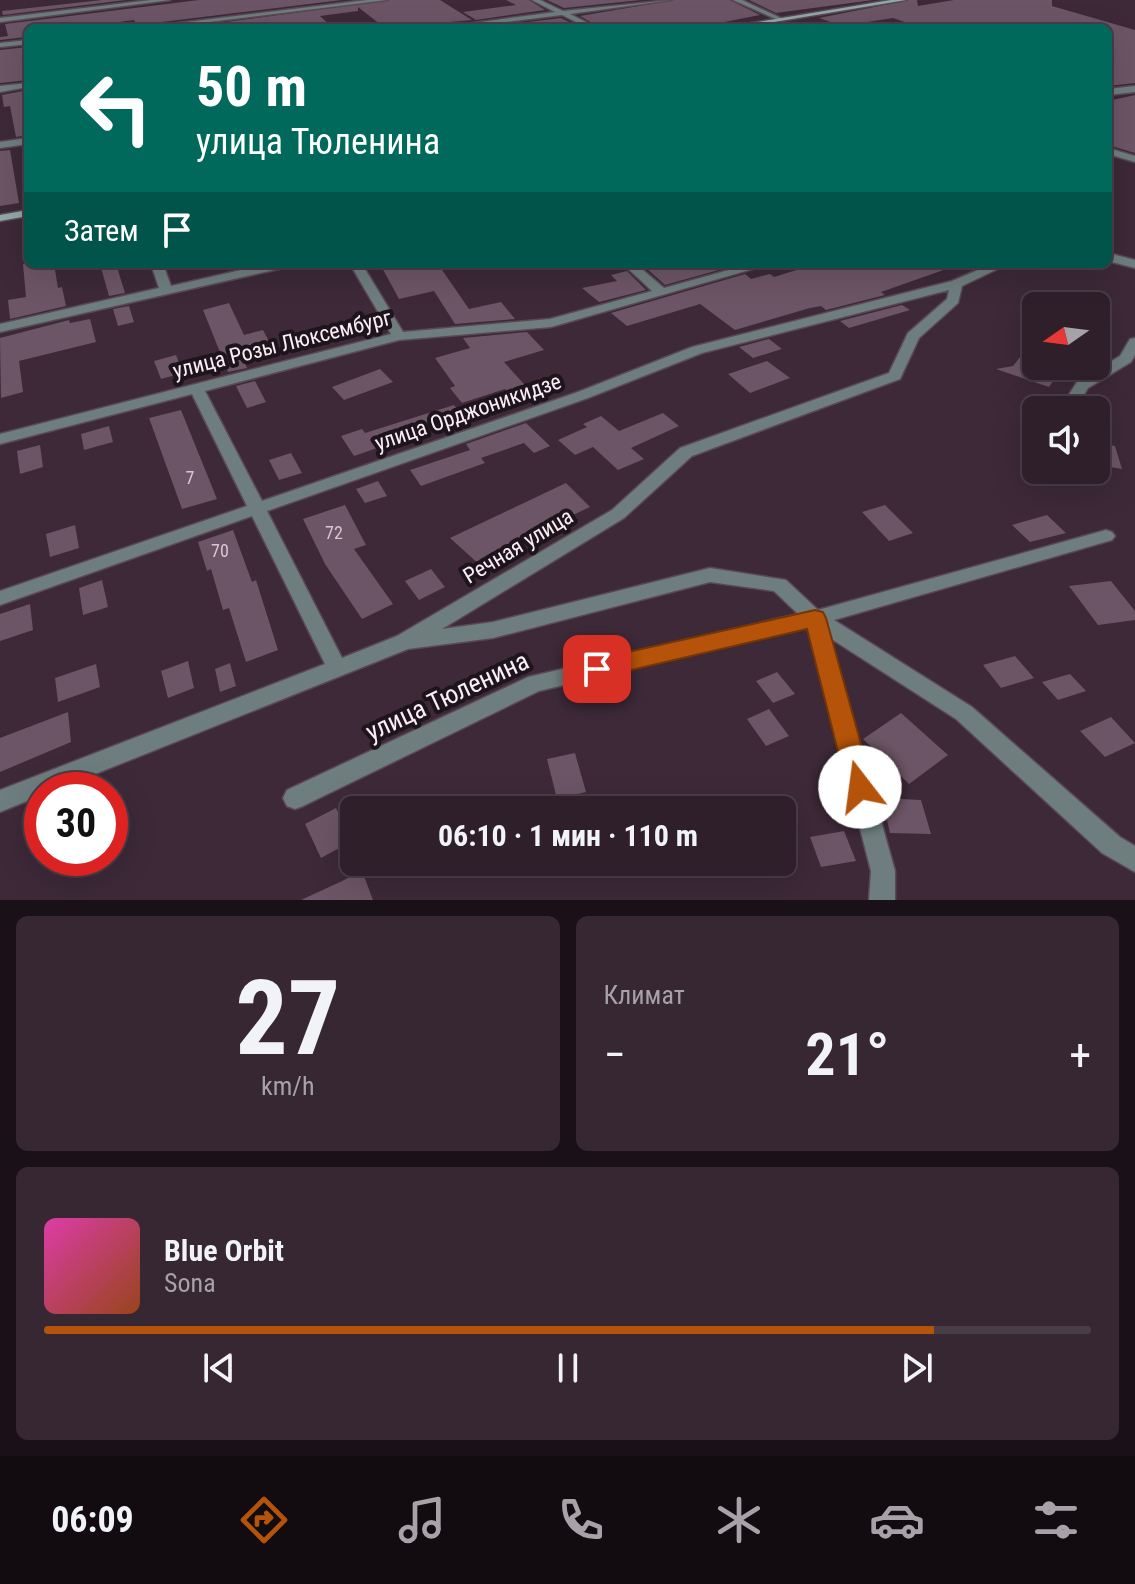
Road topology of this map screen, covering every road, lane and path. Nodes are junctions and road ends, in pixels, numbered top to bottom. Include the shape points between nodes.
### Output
1 (167, 0) edge
2 (384, 0) edge
3 (535, 0) edge
4 (668, 0) edge
5 (736, 0) edge
6 (903, 0) edge
7 (149, 1) edge
8 (159, 9) dead end
9 (279, 12) junction
10 (563, 14) junction
11 (169, 17) dead end
12 (780, 19) junction
13 (0, 20) edge
14 (287, 20) dead end
15 (177, 24) edge
16 (193, 24) edge
17 (476, 24) edge
18 (585, 24) edge
19 (758, 24) edge
20 (24, 42) edge
21 (0, 45) edge
22 (24, 86) edge
23 (0, 89) edge
24 (1135, 89) edge
25 (1112, 92) edge
26 (24, 142) edge
27 (0, 145) edge
28 (1112, 152) edge
29 (1135, 159) edge
30 (24, 214) edge
31 (0, 218) edge
32 (1112, 258) edge
33 (1135, 264) edge
34 (158, 268) edge
35 (265, 268) edge
36 (358, 268) edge
37 (634, 268) edge
38 (749, 268) edge
39 (993, 268) edge
40 (956, 284) junction
41 (166, 290) junction
42 (661, 292) junction
43 (0, 328) edge
44 (399, 336) junction
45 (1135, 342) edge
46 (196, 387) junction
47 (1075, 396) edge
48 (0, 439) edge
49 (257, 510) junction
50 (1106, 536) dead end
51 (0, 598) edge
52 (815, 618) junction
53 (404, 642) junction
54 (337, 667) junction
55 (295, 798) dead end
56 (0, 801) edge
57 (1135, 860) edge
58 (882, 900) edge

1 - 7 street
2 - 9 street
3 - 10 street
4 - 10 street
5 - 12 street
6 - 12 main road
7 - 8 street
7 - 13 street
9 - 14 street
9 - 16 street
10 - 17 street
10 - 18 street
11 - 15 street
12 - 19 main road
20 - 21 street
22 - 23 street
24 - 25 street
26 - 27 street
28 - 29 street
30 - 31 main road
32 - 33 street
34 - 41 street
35 - 41 street
36 - 44 street
37 - 42 street
38 - 42 street, улица Розы Люксембург
39 - 40 street
40 - 49 street, улица Орджоникидзе via 697,350
40 - 53 street, Речная улица via 953,300 913,336 895,376 686,452 618,514
41 - 43 street
42 - 44 street, улица Розы Люксембург via 551,323
44 - 46 street, улица Розы Люксембург
45 - 47 street via 1126,359 1082,385
46 - 48 street, улица Розы Люксембург
46 - 49 street
49 - 51 street, улица Орджоникидзе
49 - 54 street
50 - 52 street, улица Тюленина
52 - 53 street, улица Тюленина via 779,585 710,575 493,630
52 - 55 street, улица Тюленина via 535,683
52 - 57 street via 964,713 1111,845
52 - 58 street via 883,871
53 - 54 street, Речная улица
54 - 56 street, Речная улица

